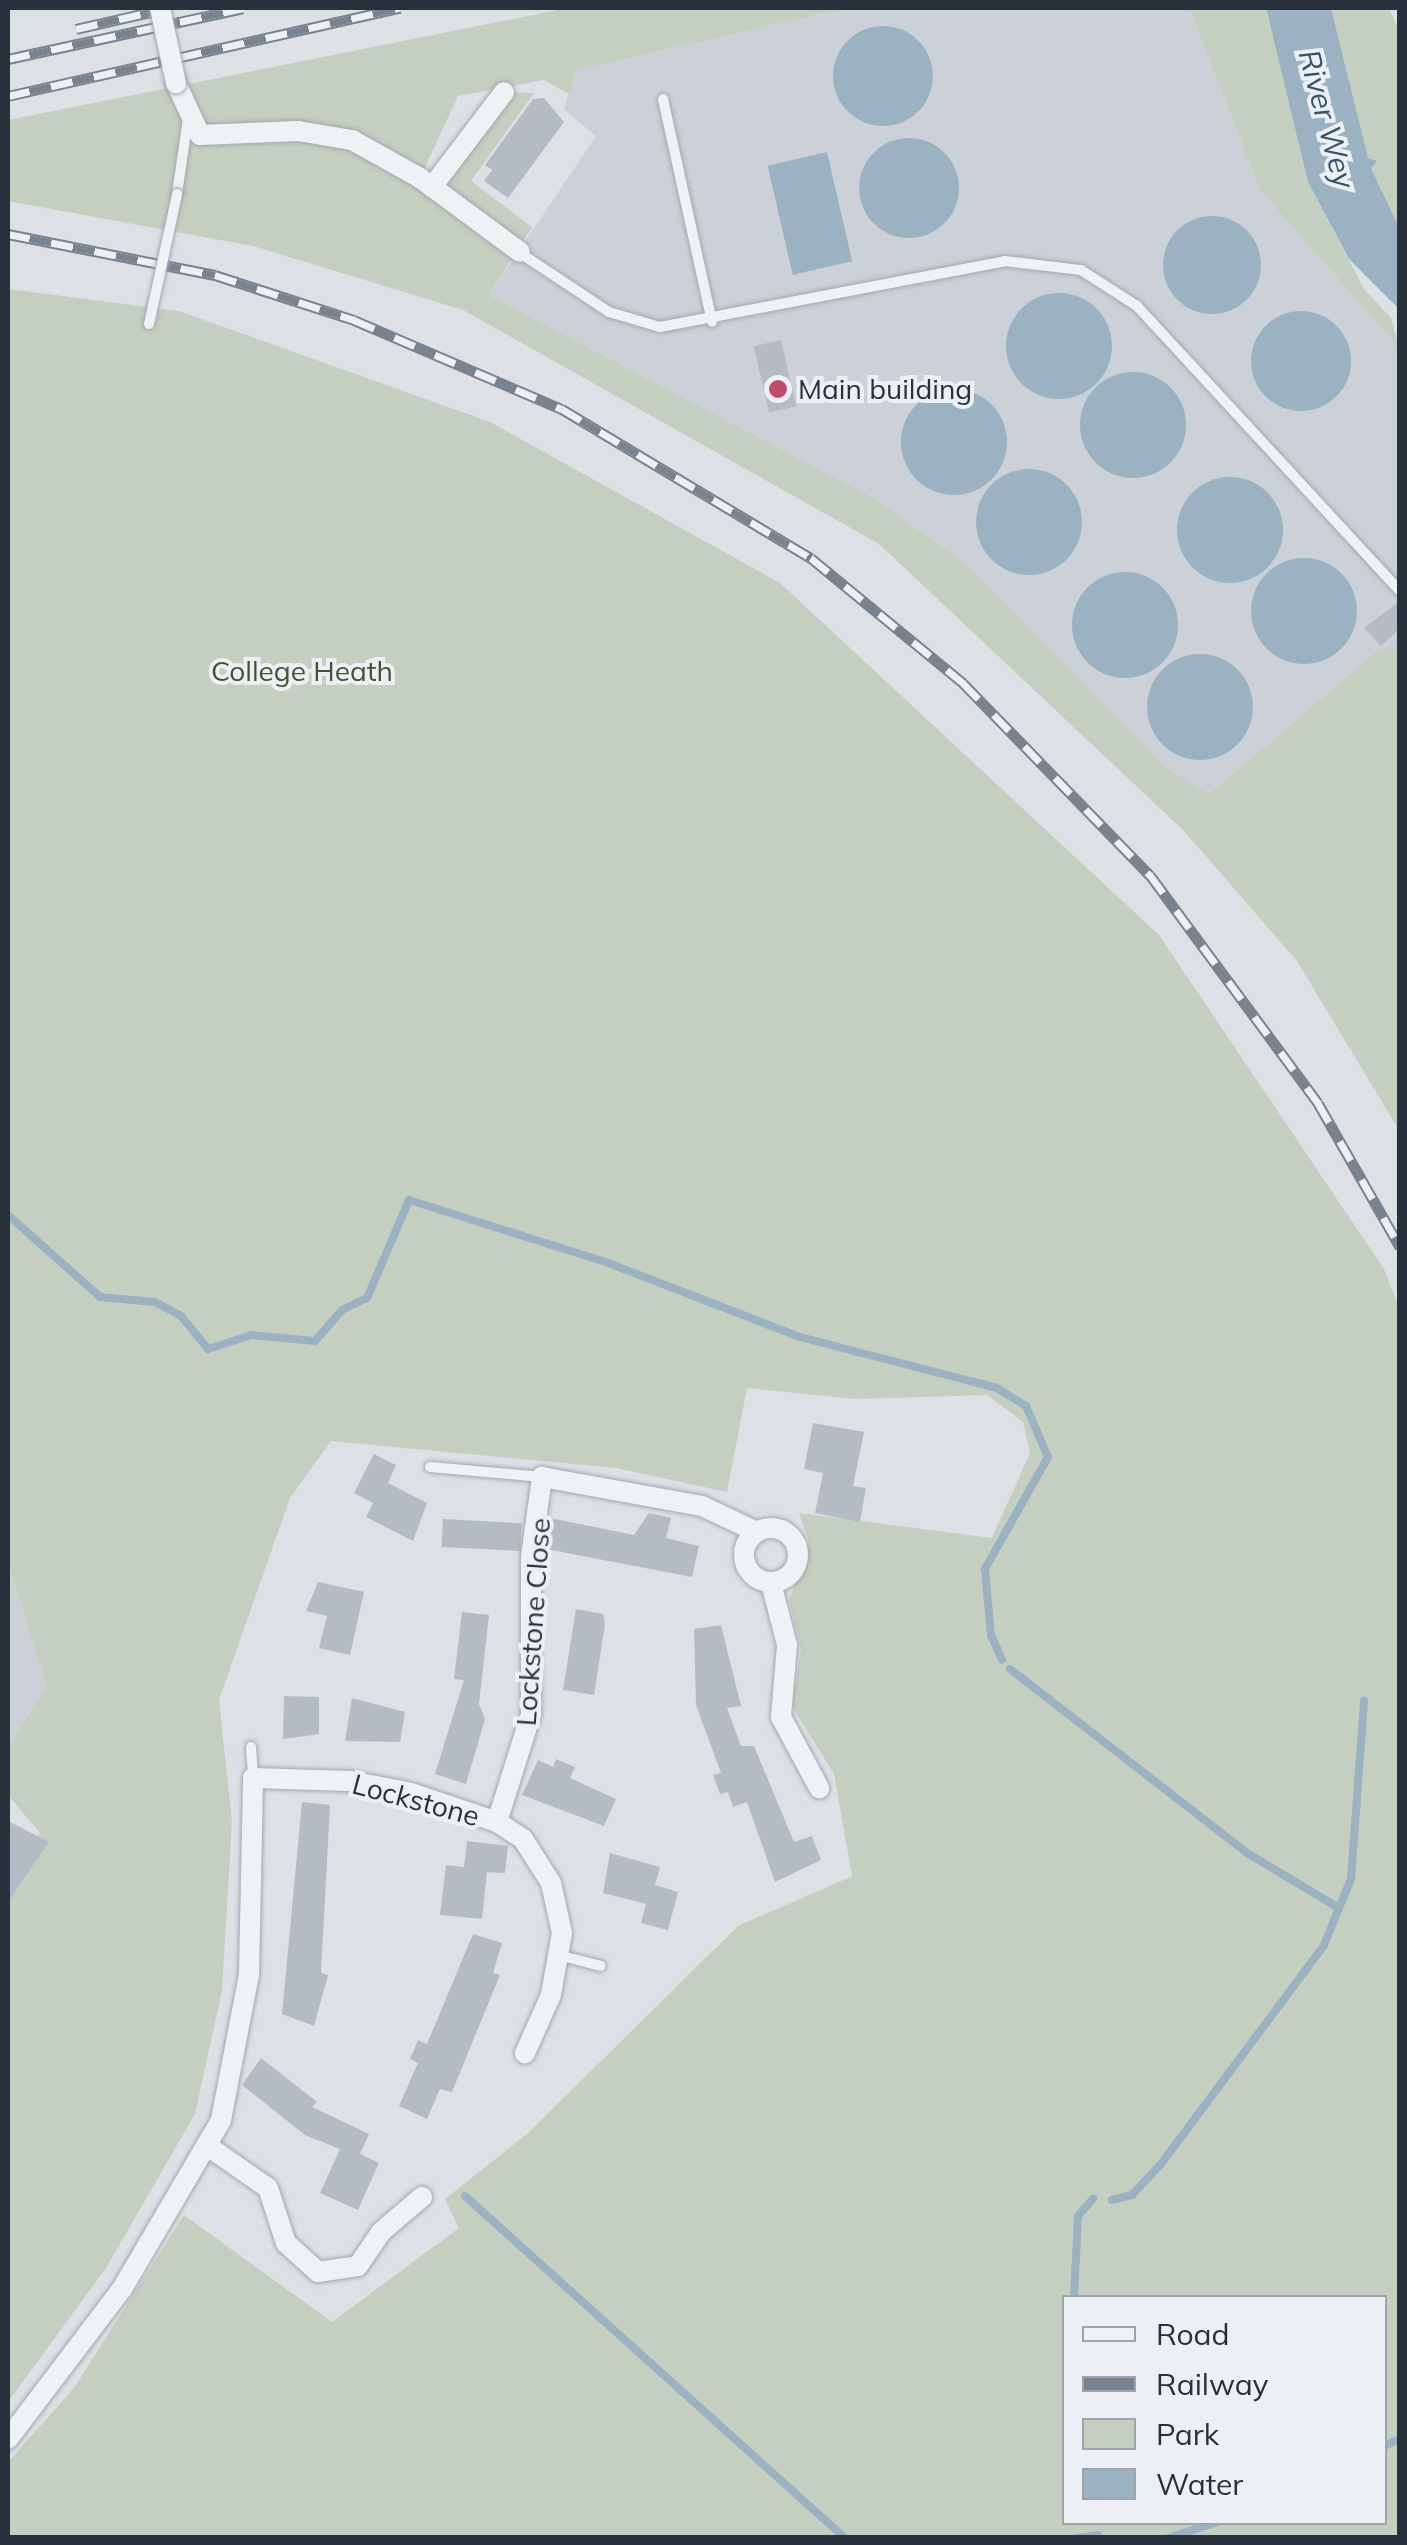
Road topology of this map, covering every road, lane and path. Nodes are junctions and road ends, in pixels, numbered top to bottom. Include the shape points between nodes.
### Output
1 (160, 8) edge
2 (504, 92) dead end
3 (663, 99) dead end
4 (188, 118) junction
5 (432, 187) junction
6 (520, 252) joint
7 (712, 322) junction
8 (149, 324) dead end
9 (1382, 572) junction
10 (1400, 580) edge
11 (1400, 591) edge
12 (430, 1467) dead end
13 (542, 1477) junction
14 (757, 1532) junction
15 (771, 1583) junction
16 (252, 1746) dead end
17 (253, 1778) junction
18 (819, 1788) dead end
19 (498, 1822) junction
20 (562, 1956) junction
21 (600, 1966) dead end
22 (525, 2053) dead end
23 (210, 2146) junction
24 (422, 2197) dead end
25 (8, 2439) edge

1 - 4 street, bridge
2 - 5 street
3 - 7 lane
4 - 5 street via 216,139 298,131 352,140
4 - 8 lane, bridge
5 - 6 street
6 - 7 lane via 632,322
7 - 9 lane via 1005,261 1081,270 1137,306
9 - 10 lane
9 - 11 lane
12 - 13 lane, Lockstone Close
13 - 14 street, Lockstone Close via 702,1506
13 - 19 street, Lockstone Close via 532,1557 531,1714
14 - 15 street via 745,1562
14 - 15 street, Lockstone Close via 784,1531 799,1553 794,1571
15 - 18 street via 787,1644 781,1716
16 - 17 lane
17 - 19 street, Lockstone via 350,1782
17 - 23 street via 249,1974
19 - 20 street, Lockstone via 522,1839 551,1883
20 - 21 lane
20 - 22 street, Lockstone
23 - 24 street via 268,2188 286,2243 318,2272 358,2266 380,2232
23 - 25 street via 62,2374

